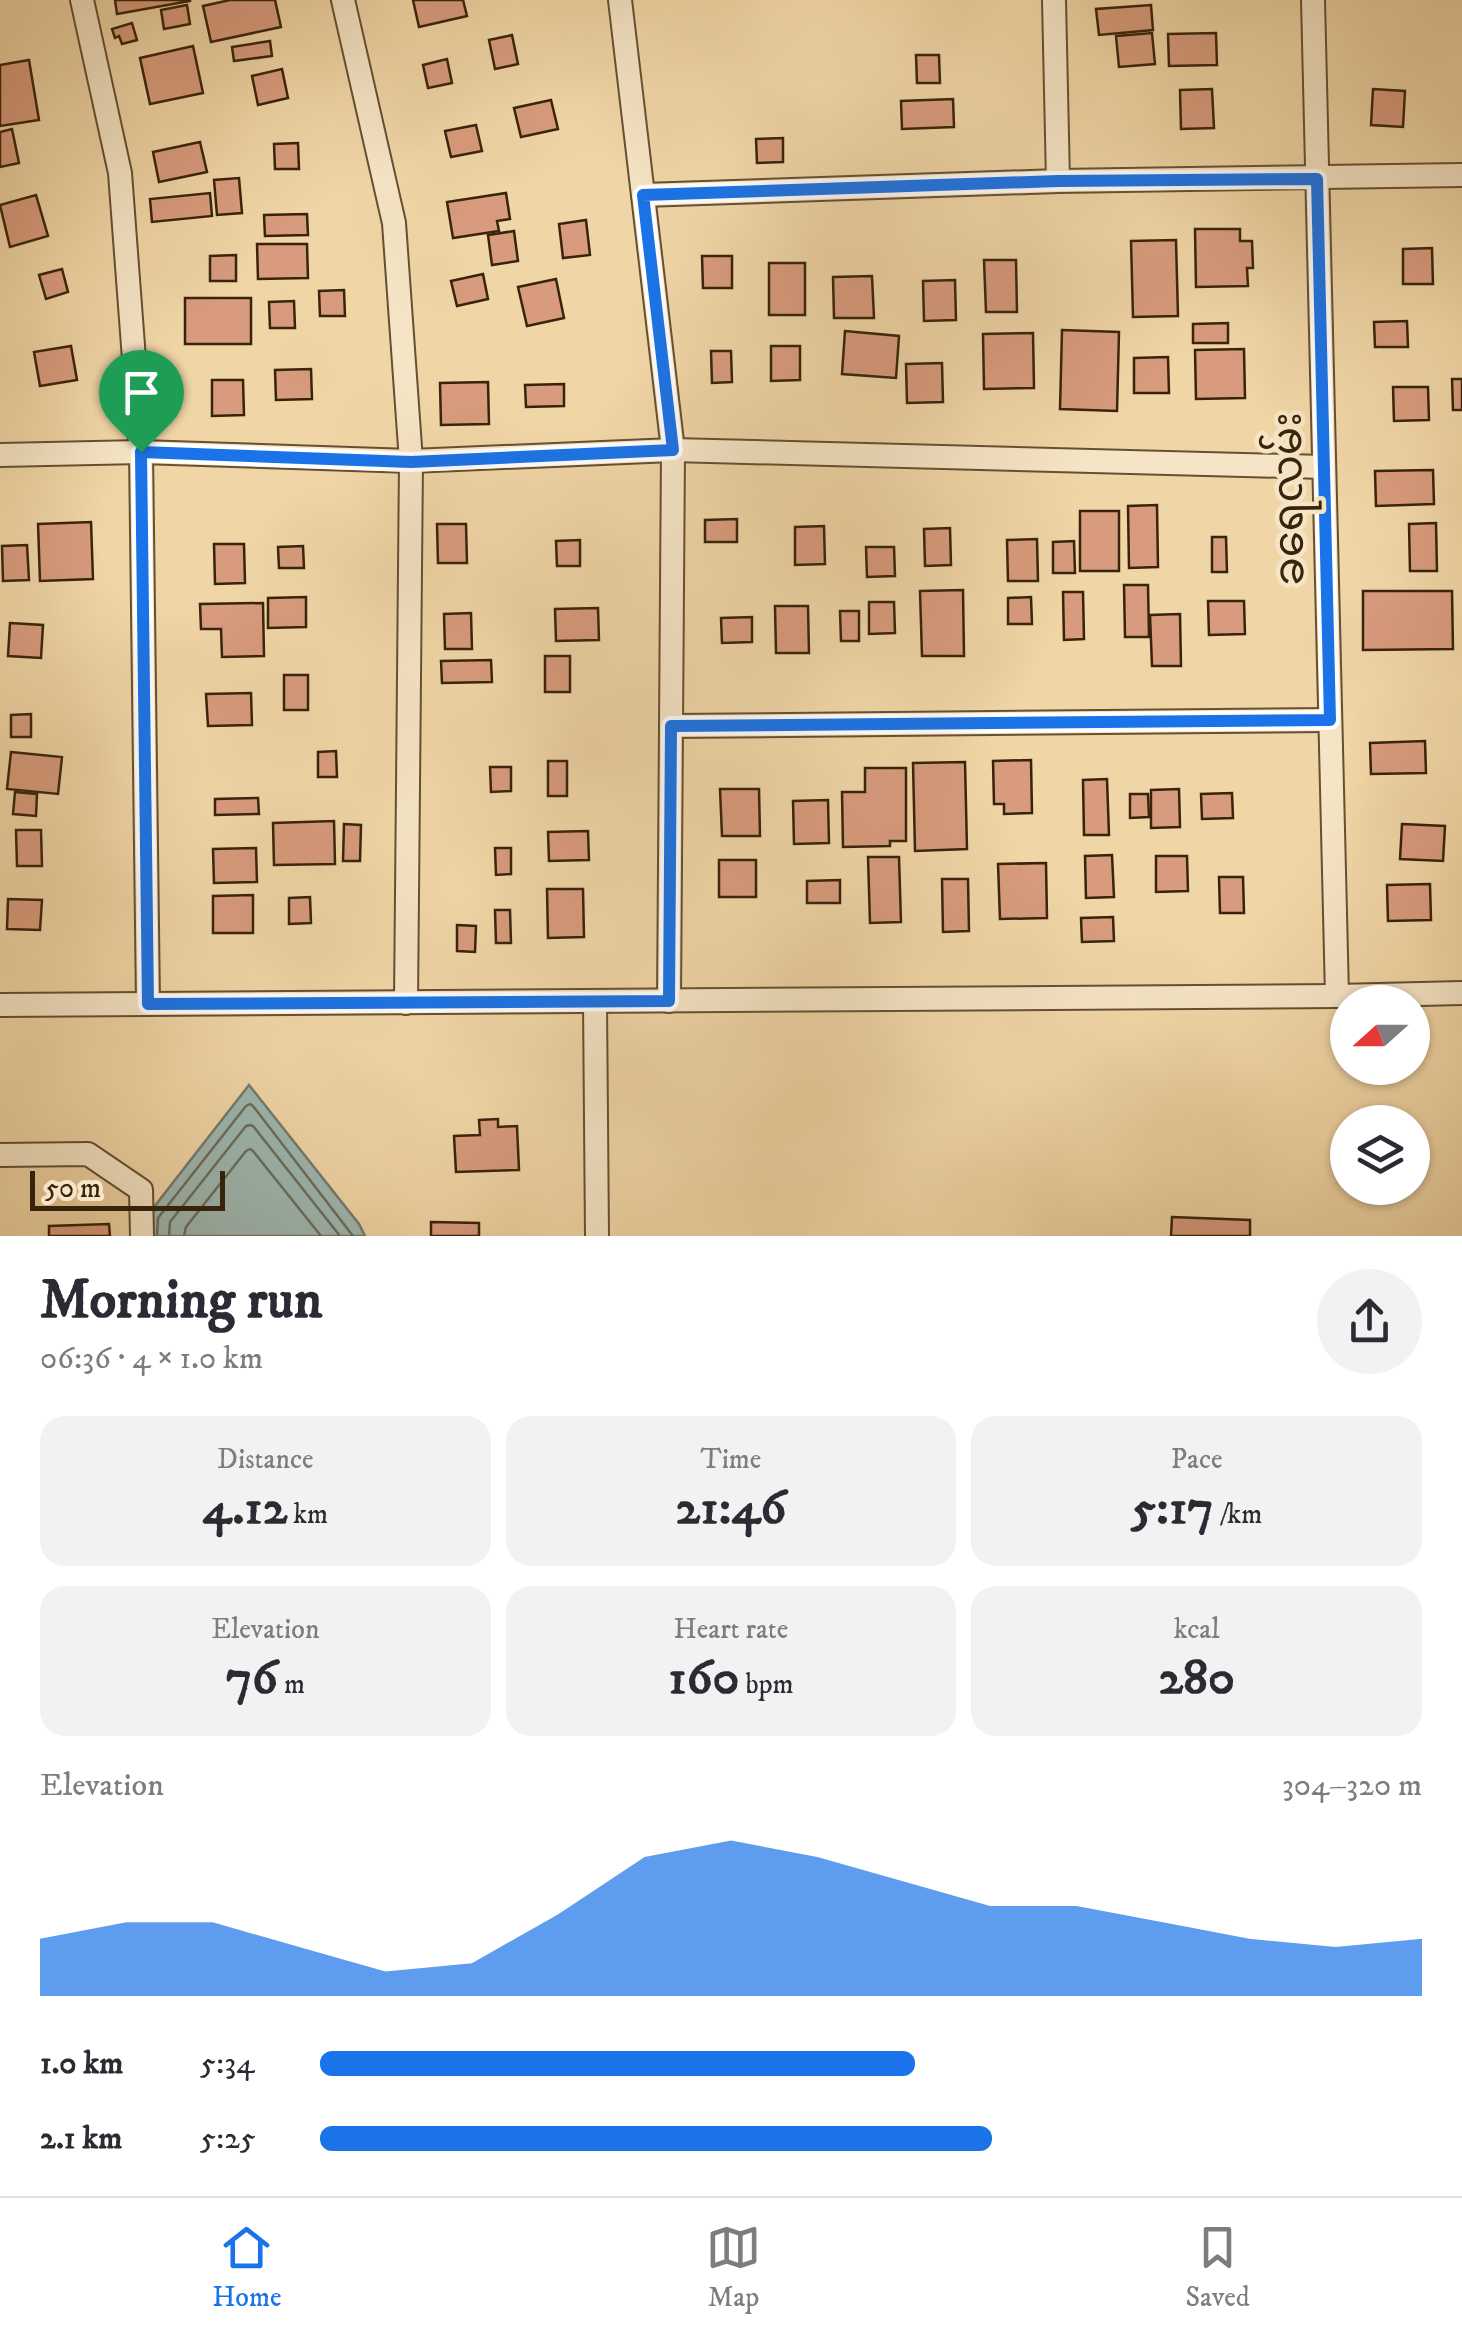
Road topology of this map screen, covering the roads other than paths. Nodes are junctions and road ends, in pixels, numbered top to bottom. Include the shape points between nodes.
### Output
1 (82, 0) edge
2 (343, 0) edge
3 (620, 0) edge
4 (1054, 0) edge
5 (1313, 0) edge
6 (1462, 176) edge
7 (1317, 179) junction
8 (1058, 181) junction
9 (643, 195) junction
10 (673, 450) junction
11 (141, 452) junction
12 (0, 455) edge
13 (411, 462) junction
14 (1324, 467) junction
15 (1330, 720) junction
16 (671, 726) junction
17 (1337, 985) edge
18 (1462, 993) edge
19 (1430, 994) edge
20 (1330, 996) edge
21 (669, 1001) junction
22 (406, 1002) junction
23 (595, 1002) junction
24 (148, 1004) junction
25 (0, 1006) edge
26 (0, 1155) edge
27 (142, 1236) edge
28 (597, 1236) edge

1 - 11 street via 120,173
2 - 13 street via 394,223
3 - 9 street
4 - 8 street
5 - 7 street, ခရေလမ်း
6 - 7 street
7 - 8 street
7 - 14 street, ခရေလမ်း
8 - 9 street
9 - 10 street
10 - 13 street
10 - 14 street
10 - 16 street
11 - 12 street
11 - 13 street
11 - 24 street
13 - 22 street
14 - 15 street, ခရေလမ်း
15 - 16 street
15 - 17 street, ခရေလမ်း
16 - 21 street
18 - 19 street
20 - 21 street
21 - 23 street
22 - 23 street
22 - 24 street
23 - 28 street
24 - 25 street
26 - 27 street via 88,1154 141,1190

